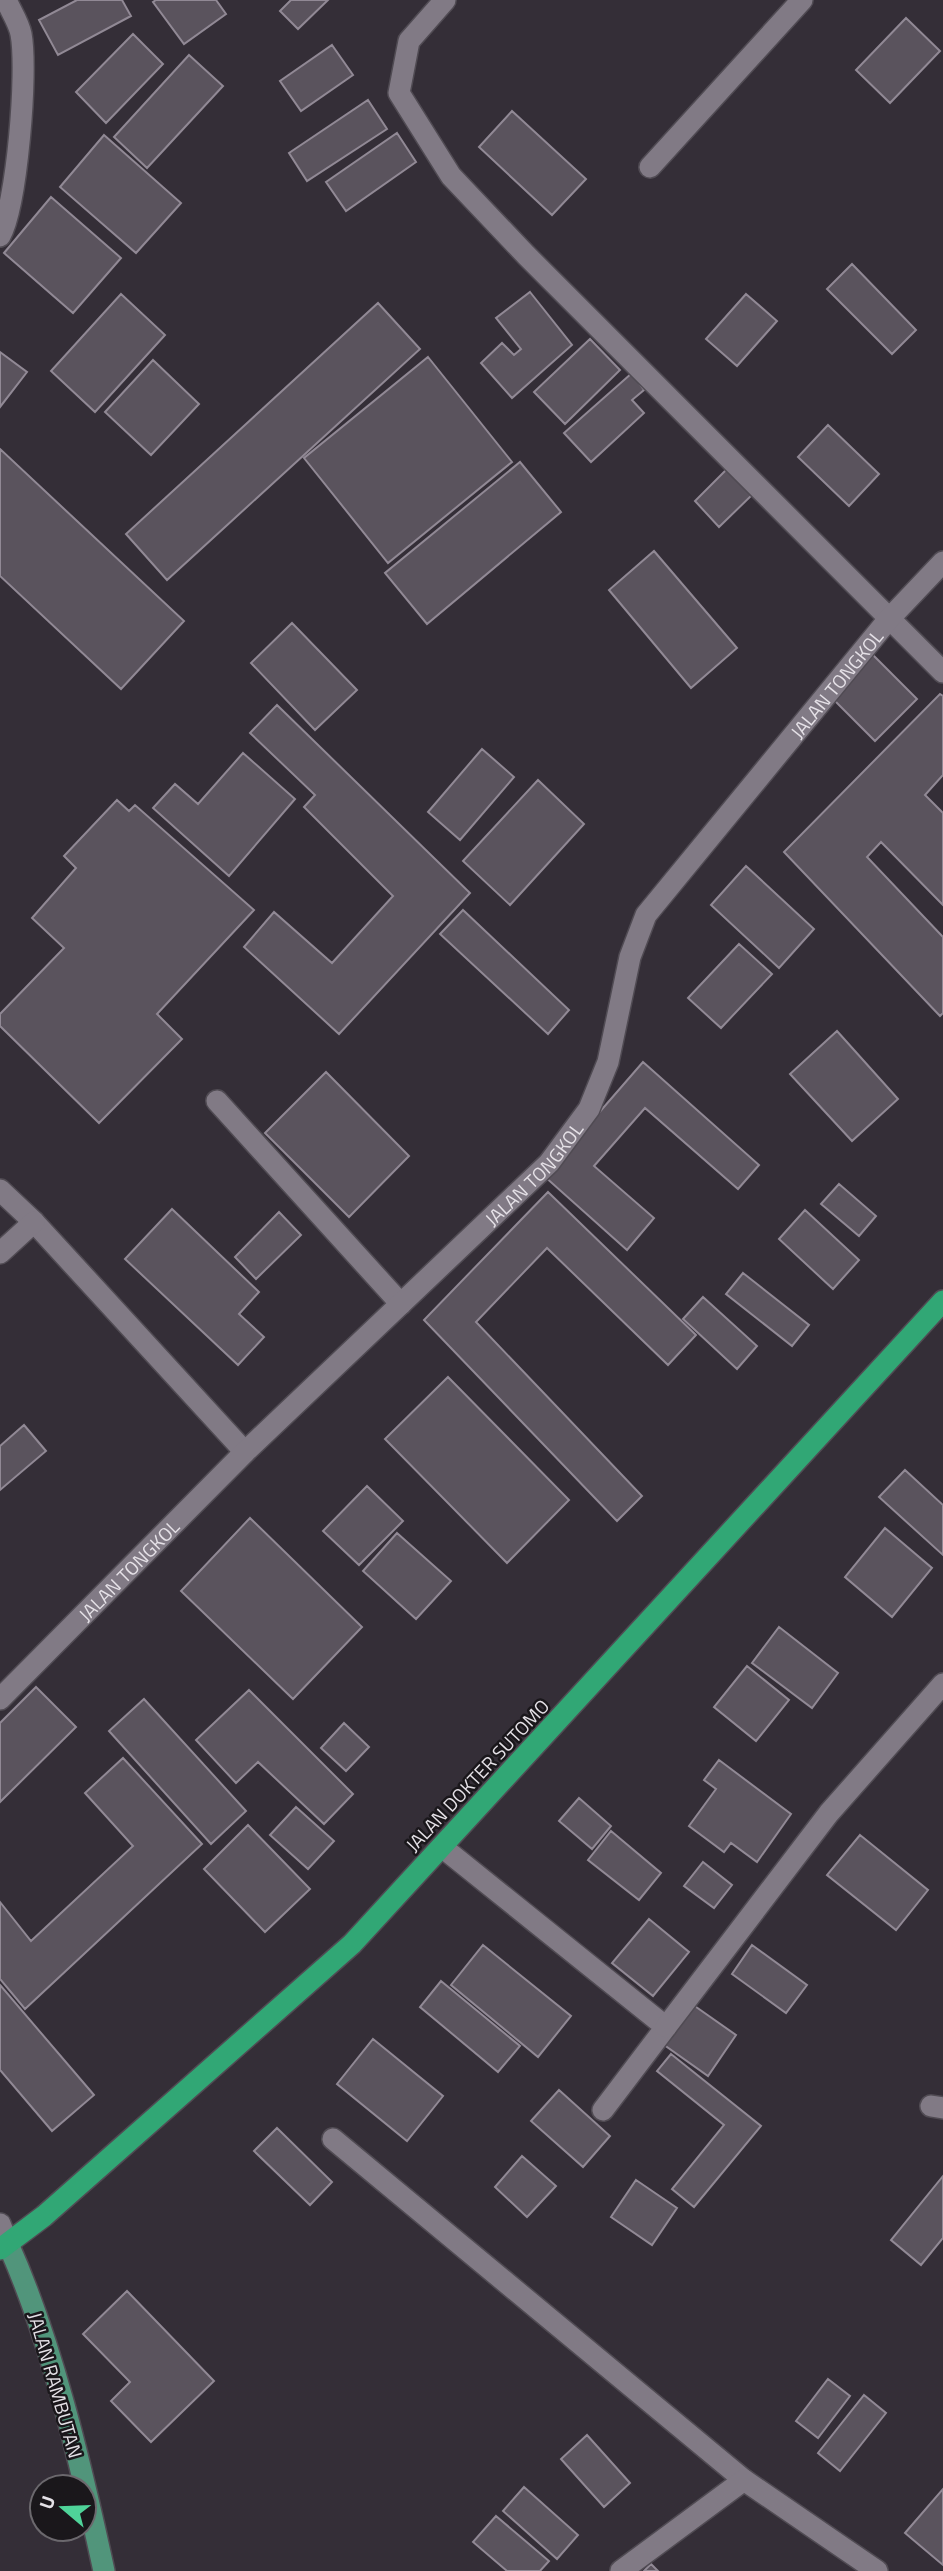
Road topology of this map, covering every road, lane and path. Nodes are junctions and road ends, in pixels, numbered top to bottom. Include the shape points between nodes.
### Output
1 (6, 0) edge
2 (445, 0) edge
3 (792, 4) edge
4 (650, 167) dead end
5 (0, 236) edge
6 (943, 562) edge
7 (888, 620) junction
8 (943, 672) edge
9 (217, 1101) dead end
10 (0, 1190) edge
11 (34, 1222) junction
12 (0, 1253) edge
13 (943, 1301) edge
14 (401, 1304) junction
15 (245, 1452) junction
16 (943, 1684) edge
17 (0, 1699) edge
18 (442, 1847) junction
19 (666, 2027) junction
20 (603, 2110) dead end
21 (333, 2139) dead end
22 (3, 2239) edge
23 (744, 2480) junction
24 (104, 2571) edge
25 (621, 2571) edge
26 (877, 2571) edge

1 - 5 street via 21,34 22,98 16,170
2 - 7 street via 409,41 399,93 451,176
3 - 4 street
6 - 7 street, JALAN TONGKOL
7 - 8 street
7 - 14 street, JALAN TONGKOL via 646,915 630,957 608,1062 589,1109 549,1163
9 - 14 street
10 - 11 street
11 - 12 street
11 - 15 street
13 - 18 highway, JALAN DOKTER SUTOMO
14 - 15 street, JALAN TONGKOL
15 - 17 street, JALAN TONGKOL
16 - 19 street via 829,1813
18 - 19 street
18 - 22 highway, JALAN DOKTER SUTOMO via 352,1944
19 - 20 street
21 - 23 street
22 - 24 main road, JALAN RAMBUTAN via 31,2295
23 - 25 street
23 - 26 street

